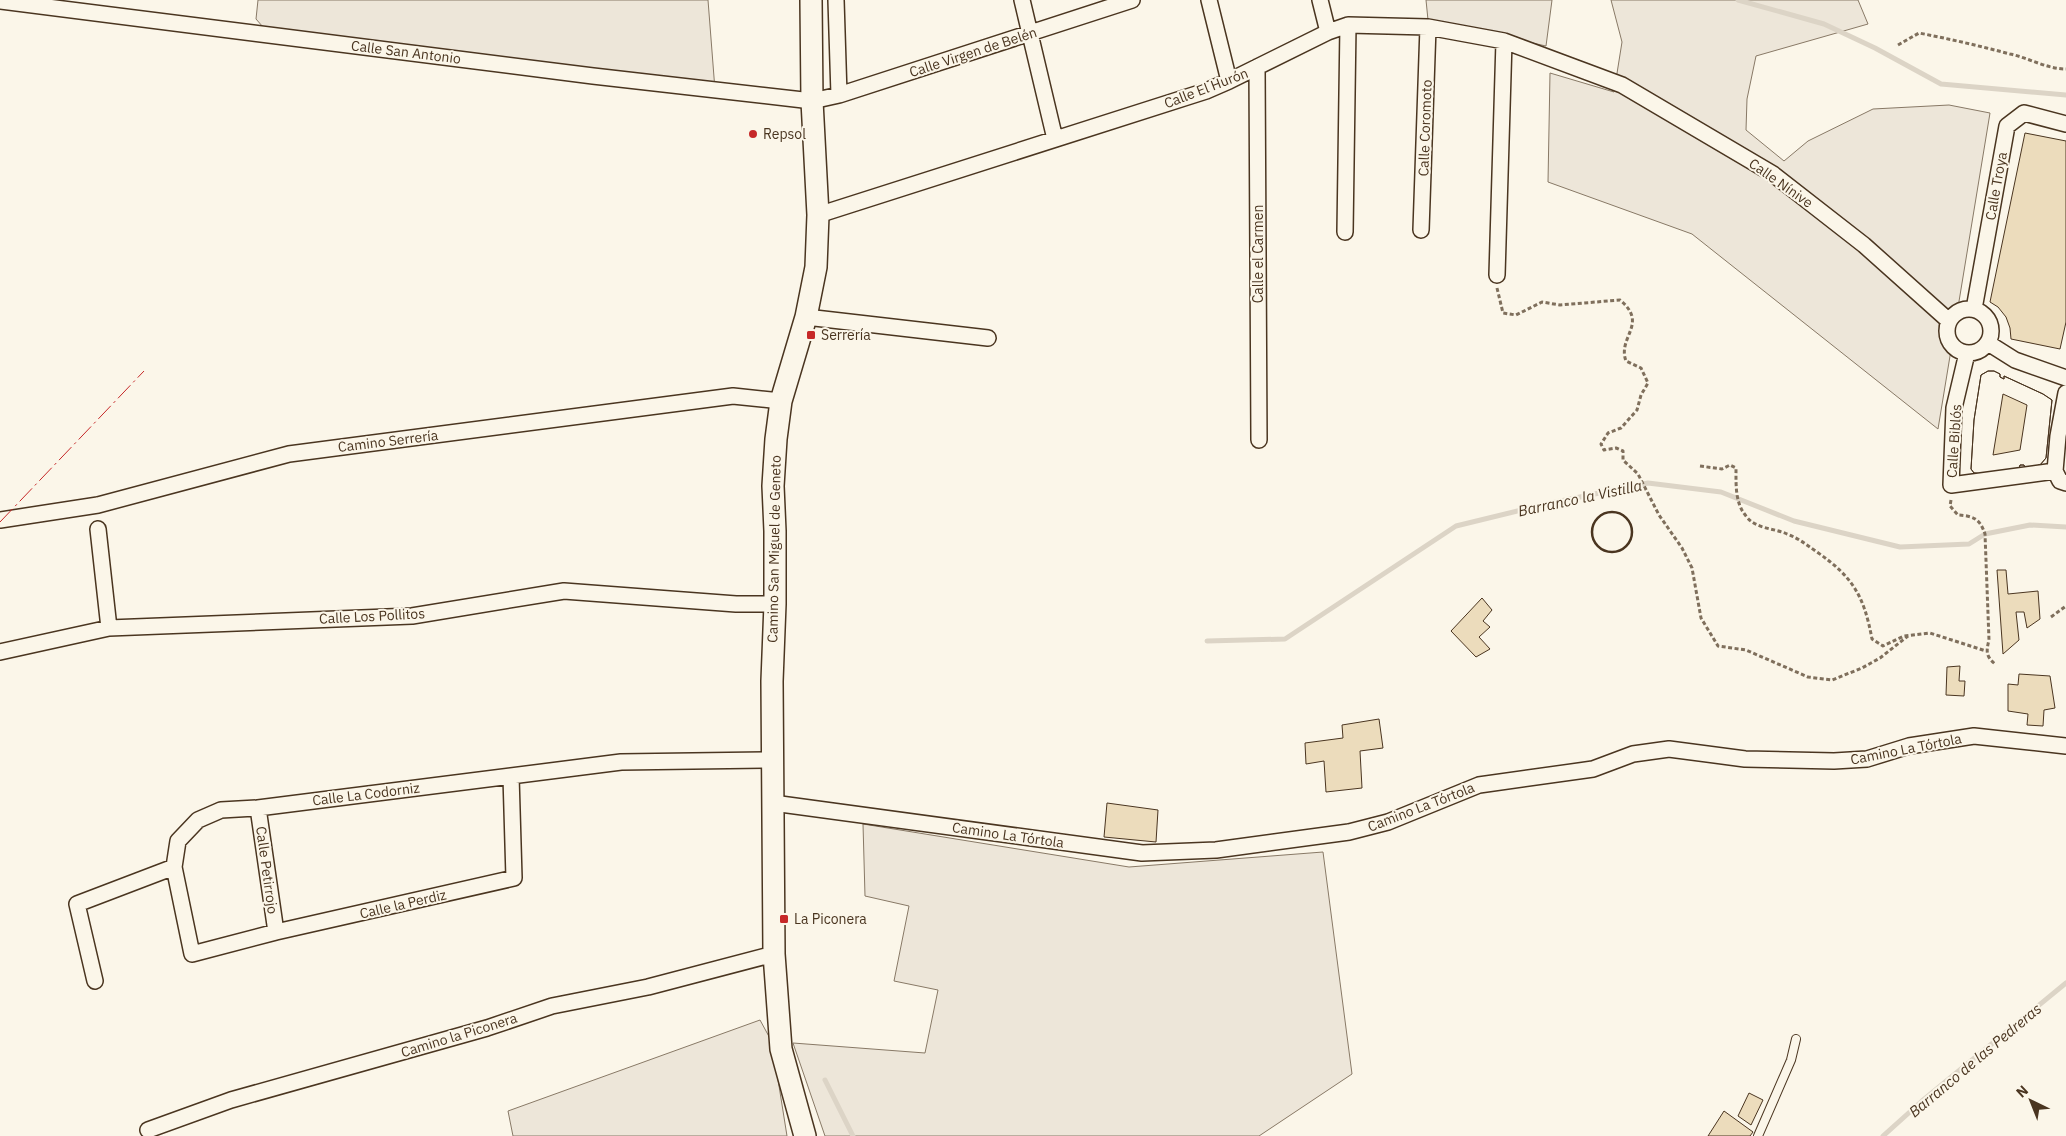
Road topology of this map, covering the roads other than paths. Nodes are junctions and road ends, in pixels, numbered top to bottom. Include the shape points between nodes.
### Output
1 (811, 0) edge
2 (836, 0) edge
3 (1022, 0) edge
4 (1132, 0) edge
5 (1209, 0) edge
6 (1320, 0) edge
7 (0, 1) edge
8 (1348, 25) junction
9 (1428, 27) junction
10 (1328, 32) junction
11 (1031, 33) junction
12 (1504, 41) junction
13 (1257, 67) junction
14 (1593, 74) joint
15 (1229, 81) junction
16 (839, 95) junction
17 (812, 101) junction
18 (2066, 124) edge
19 (1055, 139) junction
20 (818, 215) junction
21 (1421, 230) dead end
22 (1345, 232) dead end
23 (1497, 275) road end
24 (1974, 309) junction
25 (806, 317) junction
26 (1949, 321) junction
27 (988, 338) dead end
28 (1988, 343) junction
29 (1967, 353) junction
30 (2066, 378) edge
31 (2066, 393) edge
32 (782, 401) junction
33 (1259, 440) dead end
34 (2055, 471) junction
35 (2066, 483) edge
36 (0, 520) edge
37 (98, 529) dead end
38 (775, 604) junction
39 (110, 628) junction
40 (0, 652) edge
41 (2066, 746) edge
42 (773, 760) junction
43 (511, 776) junction
44 (773, 803) junction
45 (258, 808) junction
46 (174, 867) junction
47 (276, 932) junction
48 (774, 954) junction
49 (95, 981) dead end
50 (1796, 1039) dead end
51 (148, 1130) dead end
52 (805, 1136) edge
53 (1758, 1136) edge

1 - 17 main road, Camino San Miguel de Geneto
2 - 16 street
3 - 11 street
4 - 11 street, Calle Virgen de Belén
5 - 15 street
6 - 10 street
7 - 17 street, Calle San Antonio
8 - 9 street, Calle El Hurón
8 - 10 street, Calle El Hurón
8 - 22 street
9 - 12 street, Calle El Hurón
9 - 21 street, Calle Coromoto
10 - 13 street, Calle El Hurón
11 - 16 street, Calle Virgen de Belén
11 - 19 street
12 - 14 street, Calle El Hurón
12 - 23 street
13 - 15 street, Calle El Hurón
13 - 33 street, Calle el Carmen
14 - 26 street, Calle Nínive via 1622,85 1772,174 1864,245
15 - 19 street, Calle El Hurón
16 - 17 street, Calle Virgen de Belén
17 - 20 main road, Camino San Miguel de Geneto
18 - 24 street, Calle Troya via 2024,113 2007,126
19 - 20 street, Calle El Hurón
20 - 25 main road, Camino San Miguel de Geneto via 816,267
24 - 26 street via 1959,311
24 - 28 street via 1990,322
25 - 27 street
25 - 32 main road, Camino San Miguel de Geneto
26 - 29 street via 1949,342 1954,348
28 - 29 street via 1979,351
28 - 30 street via 2015,360
29 - 34 street, Calle Biblós via 1954,408 1951,485
31 - 34 street
32 - 36 street, Camino Serrería via 733,396 289,454 98,505
32 - 38 main road, Camino San Miguel de Geneto via 772,486
34 - 35 street via 2060,481
37 - 39 street
38 - 39 street, Calle Los Pollitos via 736,604 564,590 412,616
38 - 42 main road, Camino San Miguel de Geneto
39 - 40 street, Calle Los Pollitos
41 - 44 street, Camino La Tórtola via 1974,736 1909,746 1867,759 1834,761 1745,759 1669,749 1633,754 1593,769 1479,785 1388,822 1349,832 1216,850 1142,853
42 - 43 street, Calle La Codorniz via 621,762
42 - 44 main road, Camino San Miguel de Geneto
43 - 45 street, Calle La Codorniz
43 - 47 street, Calle la Perdiz via 514,878
44 - 48 main road, Camino San Miguel de Geneto
45 - 46 street, Calle La Codorniz via 221,810 198,820 178,841
45 - 47 street, Calle Petirrojo
46 - 47 street, Calle la Perdiz via 192,954
46 - 49 street via 76,904
48 - 51 street, Camino la Piconera via 648,987 552,1006 478,1031 230,1100
48 - 52 main road, Camino San Miguel de Geneto via 781,1049
50 - 53 lane via 1791,1060

